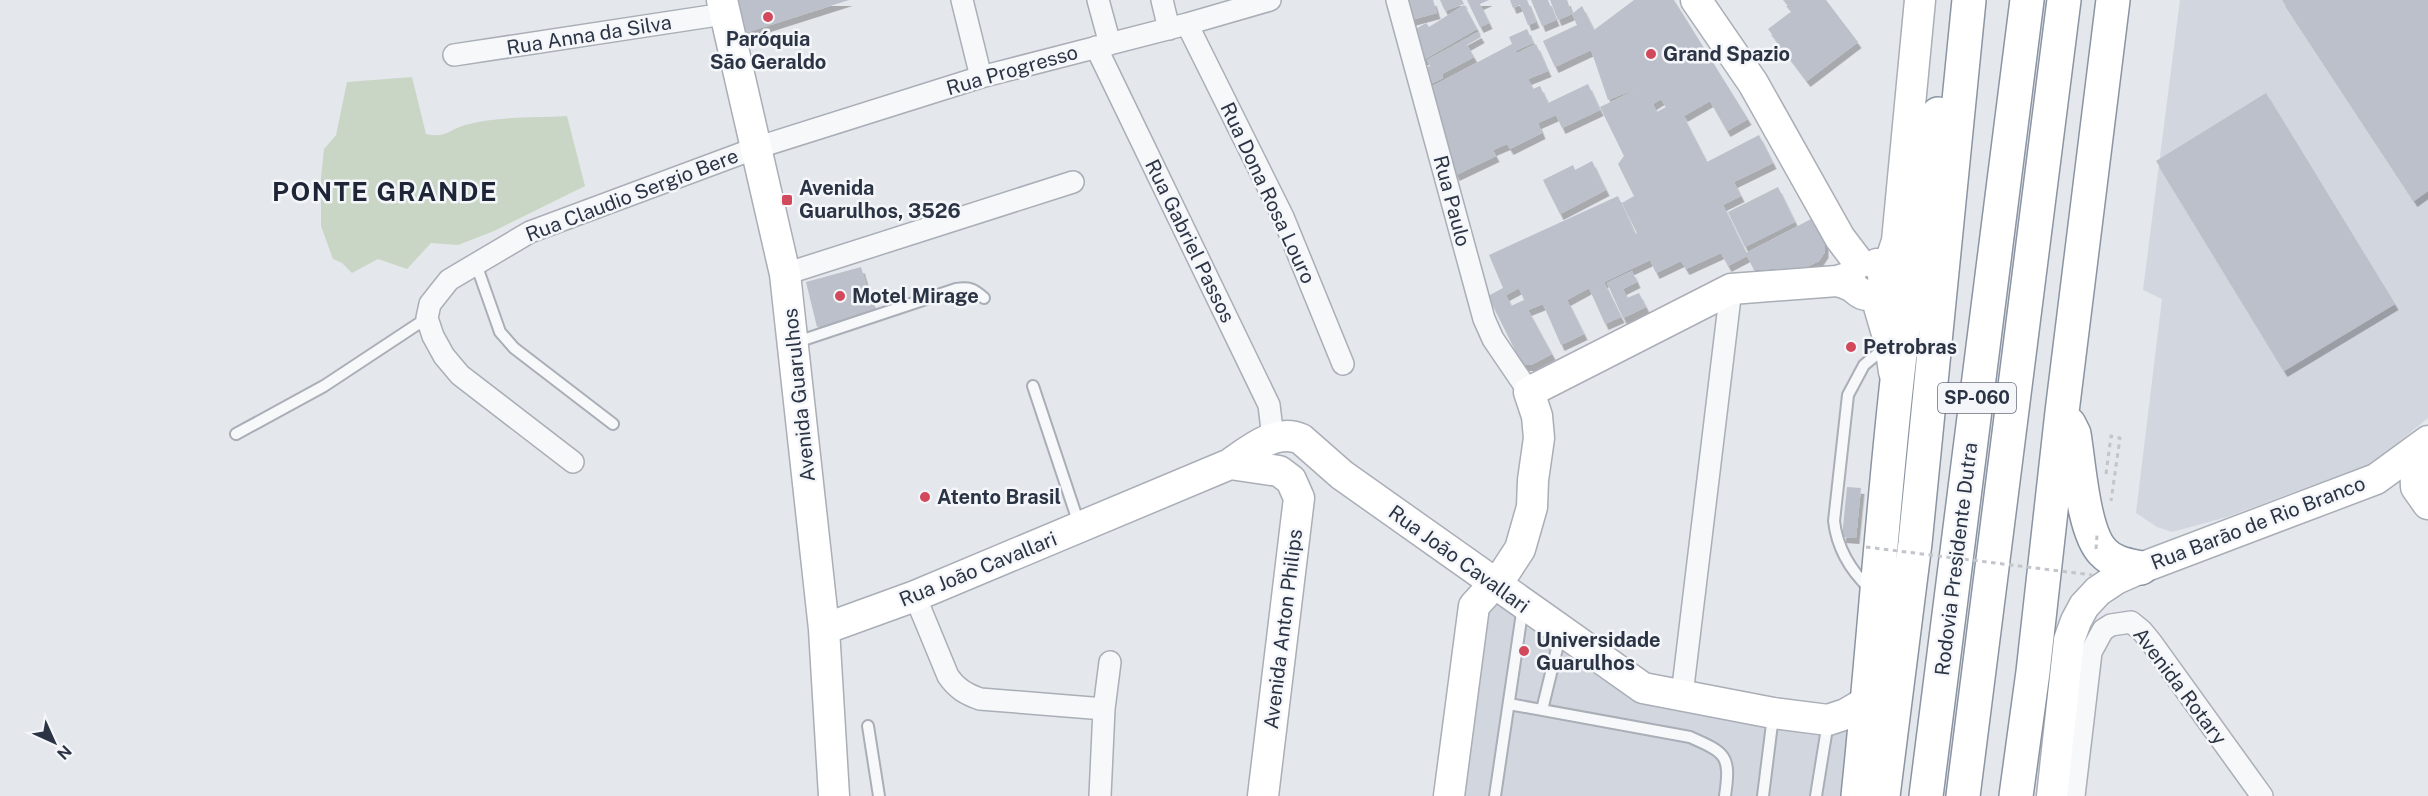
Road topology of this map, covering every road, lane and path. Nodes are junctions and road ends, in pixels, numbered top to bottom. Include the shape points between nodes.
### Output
1 (962, 0) edge
2 (1098, 0) edge
3 (1162, 0) edge
4 (1270, 0) edge
5 (1397, 0) edge
6 (1696, 0) edge
7 (1920, 0) edge
8 (1969, 0) edge
9 (2027, 0) edge
10 (2064, 0) edge
11 (2113, 0) edge
12 (723, 7) edge
13 (1178, 26) junction
14 (1963, 42) junction
15 (1103, 45) junction
16 (454, 55) dead end
17 (981, 77) junction
18 (756, 148) junction
19 (1073, 182) dead end
20 (476, 264) junction
21 (785, 274) junction
22 (1862, 277) junction
23 (1731, 290) junction
24 (984, 298) dead end
25 (427, 318) junction
26 (793, 343) junction
27 (1890, 344) junction
28 (1343, 364) dead end
29 (1895, 381) junction
30 (1034, 386) dead end
31 (1529, 392) junction
32 (2062, 412) junction
33 (613, 424) dead end
34 (236, 434) dead end
35 (1287, 439) junction
36 (2421, 447) edge
37 (573, 462) dead end
38 (1230, 464) junction
39 (1279, 471) junction
40 (1342, 475) junction
41 (2376, 479) junction
42 (2105, 480) dead end
43 (2422, 495) edge
44 (1299, 498) junction
45 (2110, 505) dead end
46 (2099, 524) dead end
47 (1080, 527) junction
48 (1866, 547) dead end
49 (2096, 549) dead end
50 (2141, 568) junction
51 (2092, 575) dead end
52 (1486, 578) junction
53 (1878, 595) junction
54 (915, 596) junction
55 (1524, 605) junction
56 (824, 629) junction
57 (1561, 632) junction
58 (1110, 662) dead end
59 (1682, 695) junction
60 (1868, 701) junction
61 (1509, 704) junction
62 (1104, 710) junction
63 (1542, 710) junction
64 (1773, 713) junction
65 (1828, 720) junction
66 (868, 726) dead end
67 (834, 796) edge
68 (879, 796) edge
69 (1100, 796) edge
70 (1263, 796) edge
71 (1449, 796) edge
72 (1495, 796) edge
73 (1725, 796) edge
74 (1763, 796) edge
75 (1816, 796) edge
76 (1858, 796) edge
77 (1883, 796) edge
78 (1926, 796) edge
79 (1963, 796) edge
80 (2016, 796) edge
81 (2052, 796) edge
82 (2074, 796) edge
83 (2262, 796) edge

1 - 17 street
2 - 15 street, Rua Gabriel Passos
3 - 13 street, Rua Dona Rosa Louro
4 - 13 street, Rua Progresso
5 - 31 street, Rua Paulo via 1484,319 1492,339
6 - 22 street via 1753,83
7 - 22 street via 1897,241
8 - 14 highway, SP-060
9 - 78 highway, Rodovia Presidente Dutra / SP-060
10 - 79 highway, Rodovia Presidente Dutra / SP-060
11 - 32 highway
12 - 16 street, Rua Anna da Silva
12 - 18 street, Avenida Guarulhos
13 - 15 street, Rua Progresso
13 - 28 street, Rua Dona Rosa Louro via 1283,217
14 - 29 highway via 1940,106 1924,179
14 - 77 highway, SP-060 via 1915,543
15 - 17 street, Rua Progresso
15 - 35 street, Rua Gabriel Passos
17 - 18 street, Rua Progresso
18 - 20 street, Rua Claudio Sergio Bere via 530,232
18 - 21 street, Avenida Guarulhos
19 - 21 street
20 - 25 street, Rua Claudio Sergio Bere via 449,280 430,304
20 - 33 lane via 500,332 514,348
21 - 26 street, Avenida Guarulhos
22 - 23 street
22 - 27 street
23 - 31 street
23 - 59 street
24 - 26 lane via 975,290 956,290
25 - 34 lane via 324,386
25 - 37 street via 444,356 460,375
26 - 56 street, Avenida Guarulhos
27 - 29 street
27 - 53 lane via 1864,365 1848,395 1834,520 1836,536 1848,562
29 - 53 highway
30 - 47 lane
31 - 52 street via 1539,438 1533,480
32 - 50 highway via 2074,434 2088,517 2096,541 2111,559
32 - 80 highway
35 - 38 street, Rua João Cavallari
35 - 39 street via 1292,459
35 - 40 street, Rua João Cavallari
36 - 41 street, Rua Barão de Rio Branco
36 - 43 street
38 - 39 street
38 - 47 street, Rua João Cavallari
39 - 44 street via 1291,480
40 - 44 street via 1316,476
40 - 52 street, Rua João Cavallari
41 - 43 street, Rua Barão de Rio Branco
41 - 50 street, Rua Barão de Rio Branco
42 - 45 path via 2111,436 2120,438
44 - 70 street, Avenida Anton Philips
46 - 49 path, bridge
47 - 54 street, Rua João Cavallari
48 - 51 path, bridge
50 - 81 street, Rua Barão de Rio Branco via 2098,591 2076,621 2070,640
52 - 55 street, Rua João Cavallari
52 - 71 street via 1474,606
53 - 60 highway
54 - 56 street, Rua João Cavallari
54 - 62 street via 948,676 967,694 980,699
55 - 57 street, Rua João Cavallari
55 - 61 lane
56 - 67 street, Avenida Guarulhos
57 - 59 street, Rua João Cavallari via 1636,685
57 - 63 lane
58 - 62 street
59 - 64 street, Rua João Cavallari
60 - 65 street
60 - 76 highway
61 - 63 lane
61 - 72 lane
62 - 69 street
63 - 73 lane via 1689,737 1716,748 1726,759
64 - 65 street, Rua João Cavallari
64 - 74 lane
65 - 75 lane
66 - 68 lane
82 - 83 street, Avenida Rotary via 2091,652 2103,630 2131,622 2157,649

